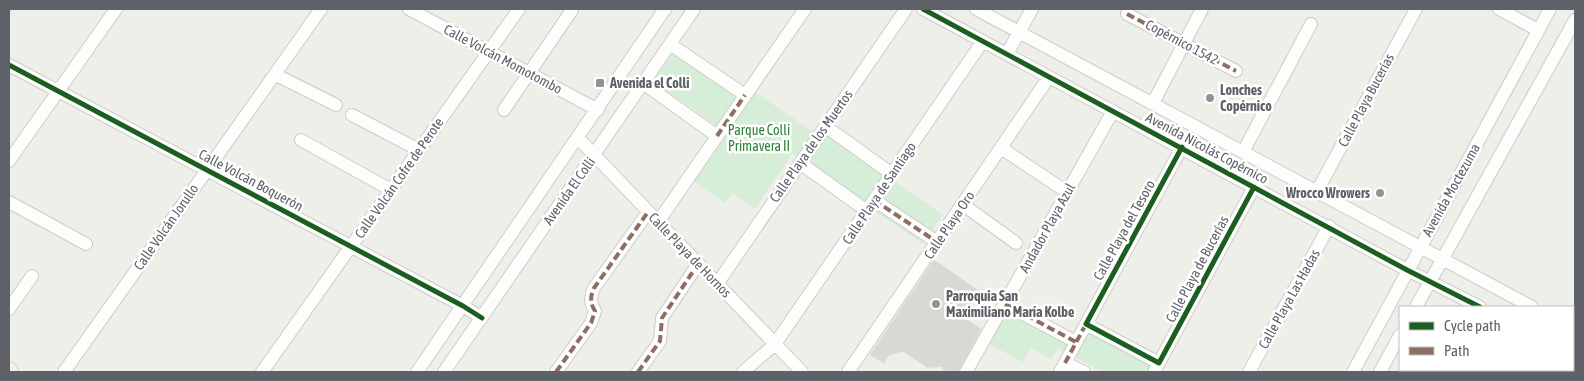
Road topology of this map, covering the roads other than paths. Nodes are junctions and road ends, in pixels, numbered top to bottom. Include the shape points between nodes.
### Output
1 (116, 9) edge
2 (321, 9) edge
3 (409, 9) edge
4 (519, 9) edge
5 (665, 9) edge
6 (694, 9) edge
7 (805, 9) edge
8 (906, 9) edge
9 (923, 9) edge
10 (976, 9) edge
11 (1032, 9) edge
12 (1202, 9) edge
13 (1416, 9) edge
14 (1499, 9) edge
15 (1550, 9) edge
16 (572, 10) edge
17 (1127, 14) dead end
18 (1575, 20) edge
19 (1311, 24) dead end
20 (1538, 30) junction
21 (1020, 32) junction
22 (983, 41) junction
23 (670, 44) junction
24 (1184, 44) junction
25 (489, 51) junction
26 (1007, 54) junction
27 (9, 65) edge
28 (1236, 71) dead end
29 (529, 72) junction
30 (276, 75) junction
31 (1049, 77) junction
32 (643, 83) junction
33 (58, 91) junction
34 (745, 95) junction
35 (1153, 103) junction
36 (336, 105) dead end
37 (504, 110) dead end
38 (598, 110) junction
39 (1113, 111) junction
40 (352, 115) dead end
41 (825, 126) junction
42 (717, 136) junction
43 (578, 138) junction
44 (301, 140) dead end
45 (1182, 147) junction
46 (1001, 148) junction
47 (419, 150) junction
48 (1243, 152) junction
49 (594, 155) junction
50 (9, 161) edge
51 (800, 163) junction
52 (207, 170) junction
53 (892, 174) junction
54 (1254, 186) junction
55 (391, 190) junction
56 (1317, 191) junction
57 (1067, 192) junction
58 (874, 200) junction
59 (9, 202) edge
60 (962, 204) junction
61 (867, 211) junction
62 (648, 212) junction
63 (658, 222) junction
64 (1329, 226) junction
65 (936, 242) junction
66 (1016, 243) dead end
67 (86, 244) dead end
68 (351, 246) junction
69 (1419, 248) junction
70 (1442, 259) junction
71 (698, 264) junction
72 (1407, 270) junction
73 (32, 276) dead end
74 (1430, 280) junction
75 (717, 284) junction
76 (1005, 304) junction
77 (463, 306) junction
78 (1417, 306) edge
79 (1478, 306) edge
80 (1530, 306) edge
81 (9, 309) edge
82 (482, 318) junction
83 (1086, 324) junction
84 (1076, 342) junction
85 (1399, 342) edge
86 (775, 344) junction
87 (1062, 367) edge
88 (1157, 368) edge
89 (64, 372) edge
90 (262, 372) edge
91 (417, 372) edge
92 (444, 372) edge
93 (556, 372) edge
94 (638, 372) edge
95 (743, 372) edge
96 (802, 372) edge
97 (848, 372) edge
98 (966, 372) edge
99 (1084, 372) edge
100 (1249, 372) edge
101 (1353, 372) edge
102 (1380, 372) edge

1 - 33 street
2 - 30 street, Calle Volcán Jorullo
3 - 25 street, Calle Volcán Momotombo
4 - 25 street, Calle Volcán Cofre de Perote
5 - 38 street, Avenida El Colli
6 - 23 street, Avenida El Colli
7 - 34 street
8 - 41 street, Calle Playa de los Muertos
9 - 22 street, Avenida Nicolás Copérnico
10 - 21 street, Avenida Nicolás Copérnico
11 - 21 street
12 - 24 street
13 - 56 street, Calle Playa Bucerías
14 - 20 street
15 - 20 street, Avenida Moctezuma
16 - 29 street
17 - 24 street, Copérnico 1542
18 - 70 street, Avenida Moctezuma
19 - 48 street
20 - 69 street, Avenida Moctezuma
21 - 26 street
21 - 35 street, Avenida Nicolás Copérnico
22 - 26 street, Avenida Nicolás Copérnico
22 - 53 street, Calle Playa de Santiago
23 - 32 street, Avenida El Colli
23 - 34 street
24 - 28 street, Copérnico 1542
24 - 35 street
25 - 29 street, Calle Volcán Momotombo
25 - 47 street, Calle Volcán Cofre de Perote
26 - 31 street, Avenida Nicolás Copérnico
27 - 33 street, Calle Volcán Boquerón
29 - 37 street
29 - 38 street, Calle Volcán Momotombo
30 - 36 street
30 - 52 street, Calle Volcán Jorullo
31 - 39 street, Avenida Nicolás Copérnico
31 - 46 street, Calle Playa Oro
32 - 42 street
32 - 49 street, Avenida El Colli
33 - 50 street
33 - 52 street, Calle Volcán Boquerón
34 - 42 street
35 - 48 street, Avenida Nicolás Copérnico
38 - 43 street, Avenida El Colli
39 - 45 street, Avenida Nicolás Copérnico
39 - 57 street, Andador Playa Azul
40 - 47 street
41 - 51 street, Calle Playa de los Muertos
41 - 53 street
42 - 63 street
43 - 49 street, Calle Playa de Hornos
43 - 77 street, Avenida El Colli
44 - 55 street
45 - 54 street, Avenida Nicolás Copérnico
45 - 83 street, Calle Playa del Tesoro
46 - 57 street
46 - 60 street, Calle Playa Oro
47 - 55 street, Calle Volcán Cofre de Perote
48 - 56 street, Avenida Nicolás Copérnico
49 - 62 street, Calle Playa de Hornos
49 - 82 street, Avenida El Colli
51 - 61 street
51 - 75 street, Calle Playa de los Muertos
52 - 68 street, Calle Volcán Boquerón
52 - 89 street, Calle Volcán Jorullo
53 - 58 street, Calle Playa de Santiago
54 - 64 street, Avenida Nicolás Copérnico
54 - 88 street, Calle Playa de Bucerías
55 - 68 street, Calle Volcán Cofre de Perote
56 - 69 street, Avenida Nicolás Copérnico
57 - 76 street, Andador Playa Azul
58 - 61 street, Calle Playa de Santiago
58 - 65 street
59 - 67 street
60 - 65 street, Calle Playa Oro
60 - 66 street
61 - 86 street, Calle Playa de Santiago
62 - 63 street, Calle Playa de Hornos
62 - 93 street via 594,288 590,304 595,311 591,323
63 - 71 street, Calle Playa de Hornos
64 - 72 street, Avenida Nicolás Copérnico
64 - 100 street, Calle Playa Las Hadas
65 - 97 street, Calle Playa Oro
68 - 77 street, Calle Volcán Boquerón
68 - 90 street, Calle Volcán Cofre de Perote
69 - 70 street, Avenida Nicolás Copérnico
69 - 72 street, Avenida Moctezuma
70 - 74 street, Avenida Moctezuma
70 - 80 street, Avenida Nicolás Copérnico
71 - 75 street, Calle Playa de Hornos
71 - 94 street via 662,318 660,341
72 - 74 street, Avenida Nicolás Copérnico
72 - 101 street, Avenida Moctezuma
73 - 81 street
74 - 78 street, Avenida Moctezuma
74 - 79 street, Avenida Nicolás Copérnico
75 - 86 street, Calle Playa de Hornos
76 - 84 street
76 - 98 street, Andador Playa Azul
77 - 82 street, Calle Volcán Boquerón
77 - 91 street, Avenida El Colli
82 - 92 street, Avenida El Colli
83 - 84 street, Calle Playa del Tesoro
83 - 88 street
84 - 87 street, Calle Playa del Tesoro
85 - 102 street
86 - 95 street, Calle Playa de Santiago
86 - 96 street, Calle Playa de Hornos
87 - 99 street

